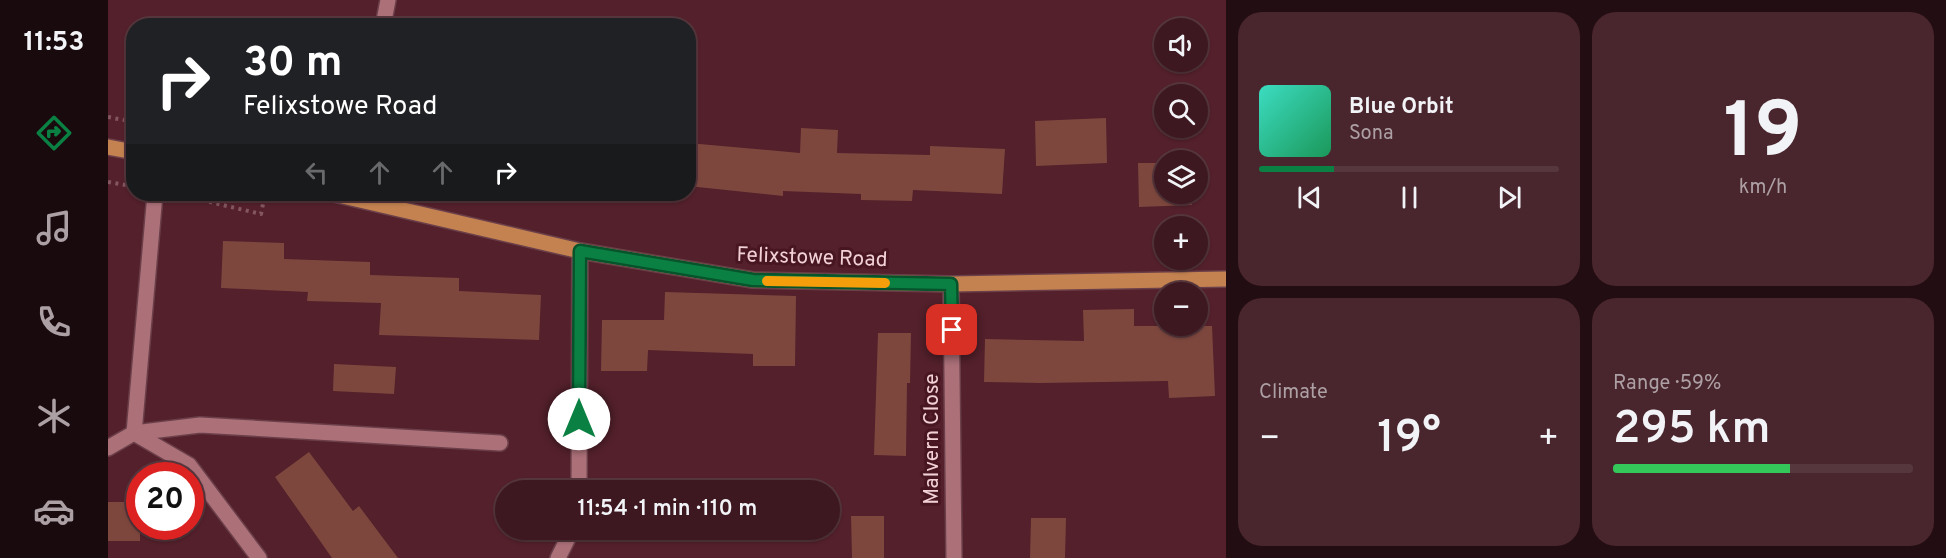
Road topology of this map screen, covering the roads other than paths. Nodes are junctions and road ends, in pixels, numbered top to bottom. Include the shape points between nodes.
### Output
1 (388, 0) edge
2 (385, 18) edge
3 (108, 147) edge
4 (126, 150) edge
5 (154, 201) edge
6 (373, 201) edge
7 (580, 251) junction
8 (1226, 279) edge
9 (951, 284) junction
10 (134, 433) junction
11 (500, 443) dead end
12 (108, 448) edge
13 (579, 480) edge
14 (567, 540) edge
15 (259, 558) edge
16 (558, 558) edge
17 (954, 558) edge

1 - 2 street
3 - 4 main road
5 - 10 street
6 - 7 main road, Felixstowe Road
7 - 9 main road, Felixstowe Road via 753,280
7 - 13 street
8 - 9 main road, Felixstowe Road
9 - 17 street, Malvern Close
10 - 11 street via 200,425
10 - 12 street
10 - 15 street via 189,465
14 - 16 street

